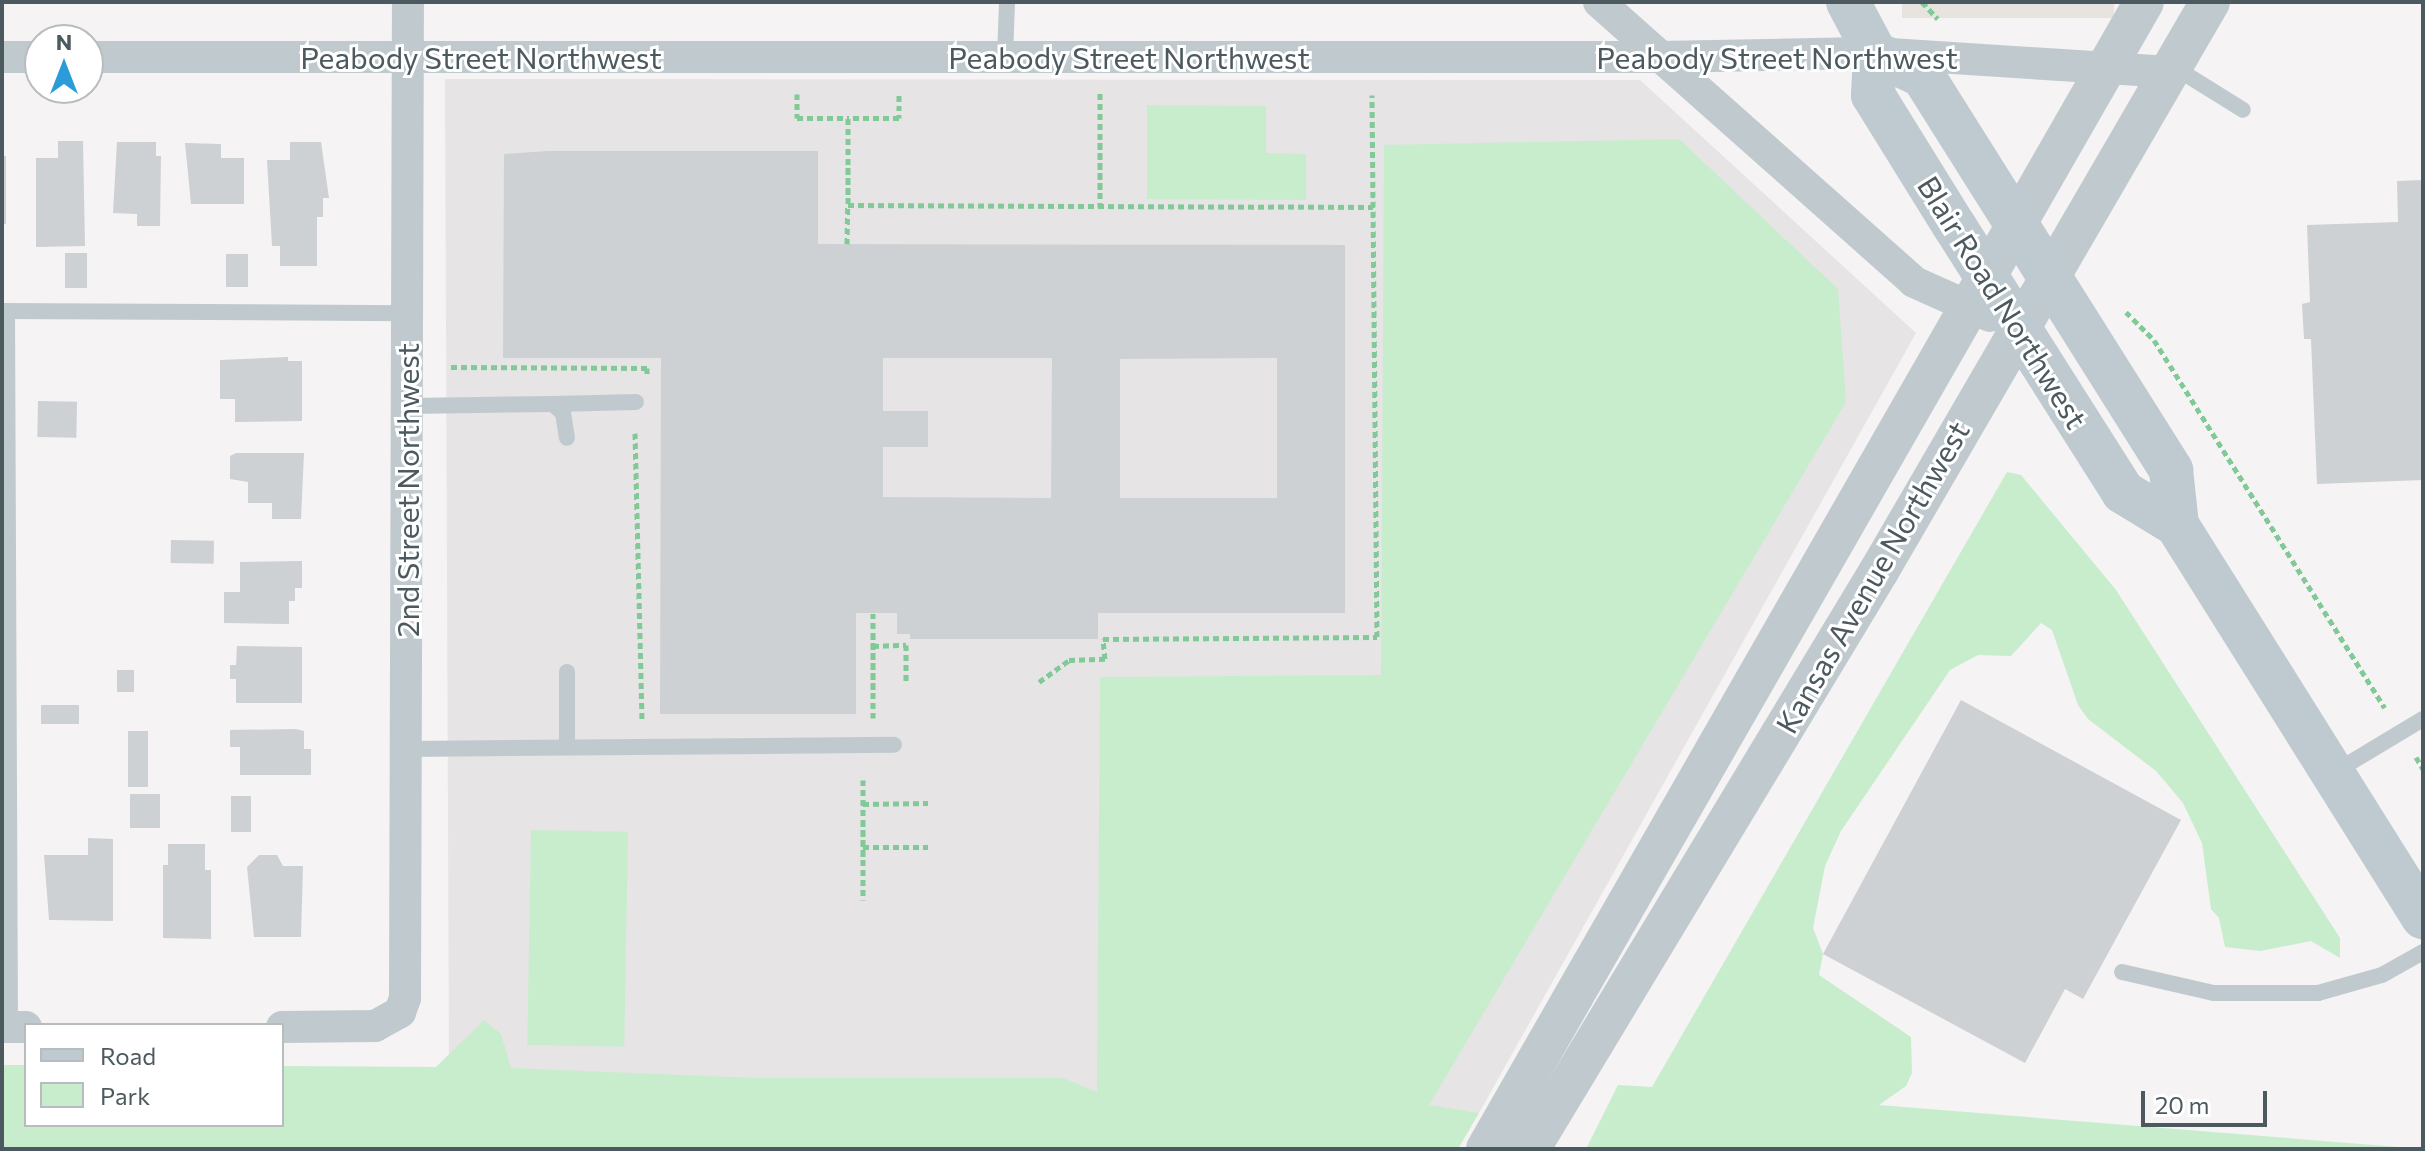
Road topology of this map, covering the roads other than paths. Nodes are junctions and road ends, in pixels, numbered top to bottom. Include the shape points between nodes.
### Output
1 (408, 2) edge
2 (1007, 2) edge
3 (1599, 2) edge
4 (1848, 2) edge
5 (2144, 2) edge
6 (2210, 2) edge
7 (1875, 53) junction
8 (2, 57) edge
9 (24, 57) edge
10 (104, 57) edge
11 (408, 57) junction
12 (1005, 57) junction
13 (1659, 57) junction
14 (2108, 66) junction
15 (2171, 69) junction
16 (2243, 110) dead end
17 (2017, 225) junction
18 (2048, 275) junction
19 (1976, 293) junction
20 (4, 311) edge
21 (408, 313) junction
22 (2018, 325) junction
23 (636, 402) dead end
24 (553, 404) junction
25 (408, 406) junction
26 (567, 438) dead end
27 (2177, 525) junction
28 (567, 672) dead end
29 (2423, 719) edge
30 (894, 745) dead end
31 (567, 747) junction
32 (407, 749) junction
33 (2331, 774) junction
34 (2423, 917) edge
35 (2423, 952) edge
36 (2122, 972) dead end
37 (13, 1027) edge
38 (284, 1027) edge
39 (1486, 1149) edge
40 (1530, 1149) edge

1 - 11 street, 2nd Street Northwest
2 - 12 lane
3 - 13 street
4 - 7 main road
5 - 14 street, Kansas Avenue Northwest
6 - 15 street, Kansas Avenue Northwest
7 - 13 street, Peabody Street Northwest
7 - 14 street, Peabody Street Northwest
7 - 17 main road, Blair Road Northwest via 1923,76
7 - 19 main road, Blair Road Northwest via 1873,95
8 - 9 street
10 - 11 street, Peabody Street Northwest
11 - 12 street, Peabody Street Northwest
11 - 21 street, 2nd Street Northwest
12 - 13 street, Peabody Street Northwest
13 - 19 street via 1914,282
14 - 15 street, Peabody Street Northwest
14 - 17 street, Kansas Avenue Northwest
15 - 16 lane
15 - 18 street, Kansas Avenue Northwest
17 - 18 main road, Blair Road Northwest
17 - 19 street, Kansas Avenue Northwest
18 - 22 street, Kansas Avenue Northwest
18 - 27 main road, Blair Road Northwest via 2171,470
19 - 22 main road, Blair Road Northwest
19 - 39 street, Kansas Avenue Northwest
20 - 21 lane
20 - 37 lane
21 - 25 street, 2nd Street Northwest
22 - 27 main road, Blair Road Northwest via 2123,492
22 - 40 street, Kansas Avenue Northwest via 1879,571
23 - 24 lane
24 - 25 lane
24 - 26 lane via 563,413
25 - 32 street, 2nd Street Northwest
27 - 33 main road, Blair Road Northwest
28 - 31 lane
29 - 33 lane
30 - 31 lane
31 - 32 lane
32 - 38 street, 2nd Street Northwest via 407,979 400,1012 388,1021 359,1027
33 - 34 main road, Blair Road Northwest
35 - 36 lane via 2382,975 2318,993 2214,993

